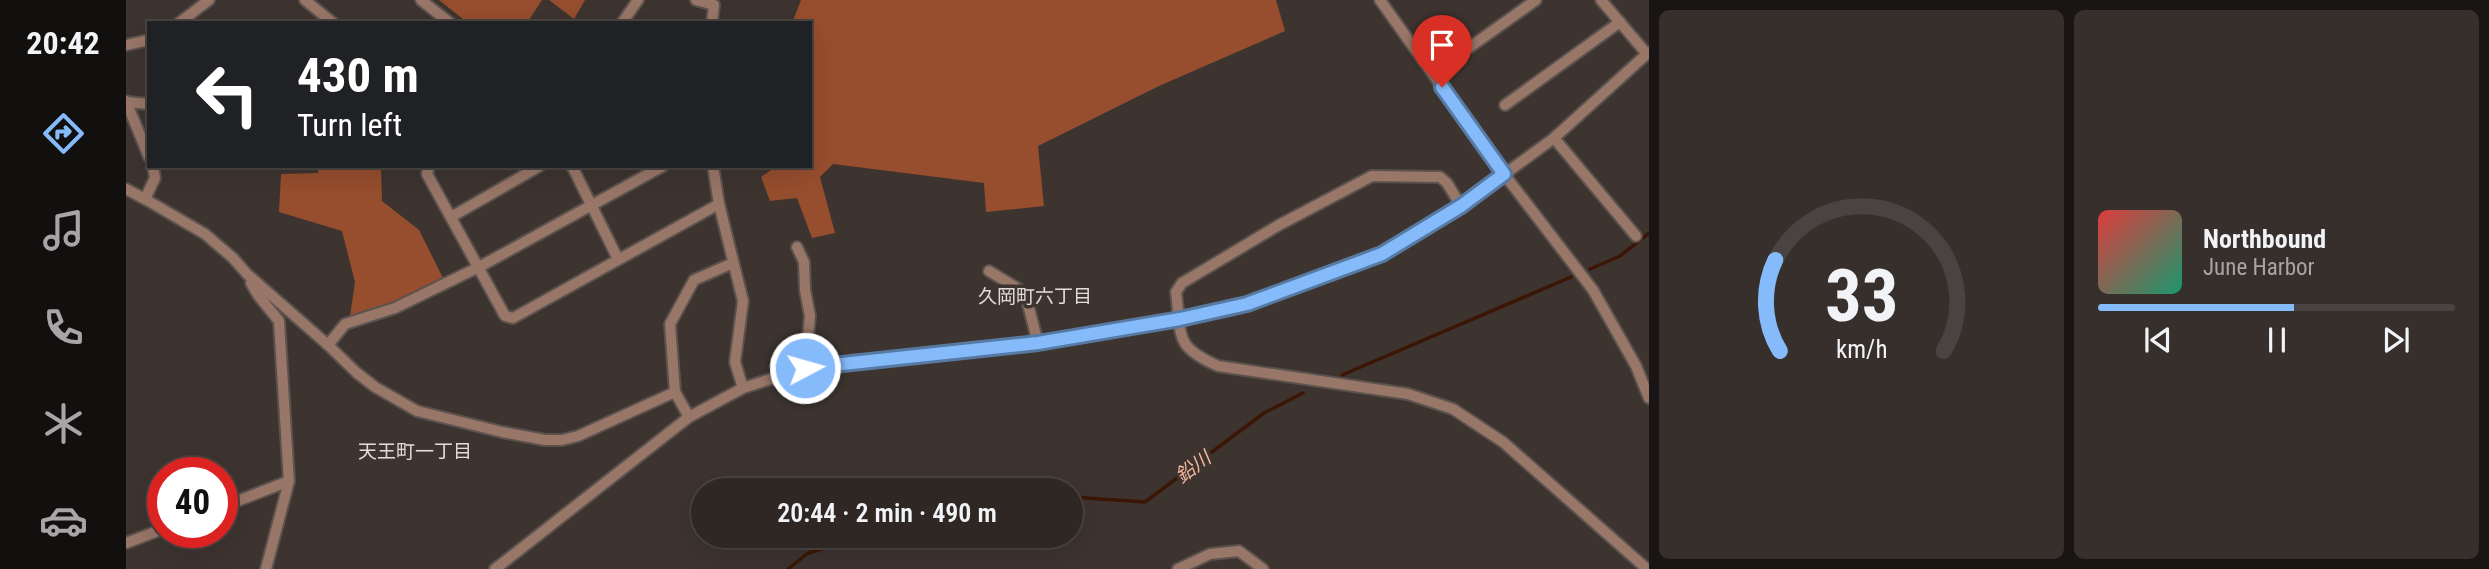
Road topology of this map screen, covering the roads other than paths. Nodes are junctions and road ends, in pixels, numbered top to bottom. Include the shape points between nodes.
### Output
1 (209, 0) edge
2 (305, 0) edge
3 (421, 0) edge
4 (638, 0) edge
5 (696, 0) edge
6 (1380, 0) edge
7 (1536, 0) edge
8 (1601, 0) edge
9 (181, 21) edge
10 (331, 21) edge
11 (447, 21) edge
12 (623, 21) edge
13 (712, 21) edge
14 (1620, 22) junction
15 (147, 40) edge
16 (126, 45) edge
17 (1470, 47) dead end
18 (1648, 53) edge
19 (126, 101) edge
20 (147, 104) edge
21 (1505, 105) dead end
22 (1554, 138) junction
23 (147, 152) edge
24 (153, 168) edge
25 (428, 168) edge
26 (537, 168) edge
27 (573, 168) edge
28 (659, 168) edge
29 (713, 168) edge
30 (1504, 174) junction
31 (126, 189) edge
32 (145, 199) junction
33 (719, 204) junction
34 (593, 205) junction
35 (1461, 206) junction
36 (451, 217) junction
37 (1636, 236) dead end
38 (797, 247) dead end
39 (618, 259) junction
40 (733, 263) junction
41 (479, 267) junction
42 (989, 271) dead end
43 (247, 274) junction
44 (1180, 319) junction
45 (1038, 343) junction
46 (328, 345) junction
47 (805, 368) junction
48 (743, 388) junction
49 (675, 393) junction
50 (1649, 398) edge
51 (689, 417) junction
52 (289, 481) junction
53 (238, 501) edge
54 (147, 535) edge
55 (126, 544) edge
56 (266, 569) edge
57 (495, 569) edge
58 (1178, 569) edge
59 (1262, 569) edge
60 (1647, 569) edge

1 - 9 street
2 - 10 street
3 - 11 street
4 - 12 street
5 - 13 street via 714,5
6 - 30 street
7 - 17 street
8 - 14 street
14 - 18 street
14 - 21 street
15 - 16 street
18 - 22 street
19 - 20 street
19 - 23 street
22 - 30 street
22 - 37 street
24 - 32 street via 155,178
25 - 36 street via 427,174
26 - 36 street
27 - 34 street
28 - 34 street
29 - 33 street
30 - 35 street
30 - 50 street via 1593,290
31 - 32 street
32 - 43 street via 205,234
33 - 39 street
33 - 40 street
34 - 39 street
34 - 41 street
35 - 44 street via 1382,254 1247,304
35 - 44 street via 1440,177 1372,176 1182,283 1176,292
36 - 41 street
38 - 47 street via 804,262 810,316
39 - 41 street via 513,318 505,316
40 - 48 street via 743,301 735,362
40 - 49 street via 694,280 670,324
41 - 46 street via 395,309 345,324
42 - 45 street via 1026,293
43 - 46 street
43 - 52 street via 279,321
44 - 45 street
44 - 60 street via 1182,341 1194,356 1218,366 1408,394 1452,409 1503,442
45 - 47 street
46 - 49 street via 375,387 417,411 545,440 578,436
47 - 48 street
48 - 51 street
49 - 51 street
51 - 57 street
52 - 53 street
52 - 56 street
54 - 55 street
58 - 59 street via 1210,554 1238,551

